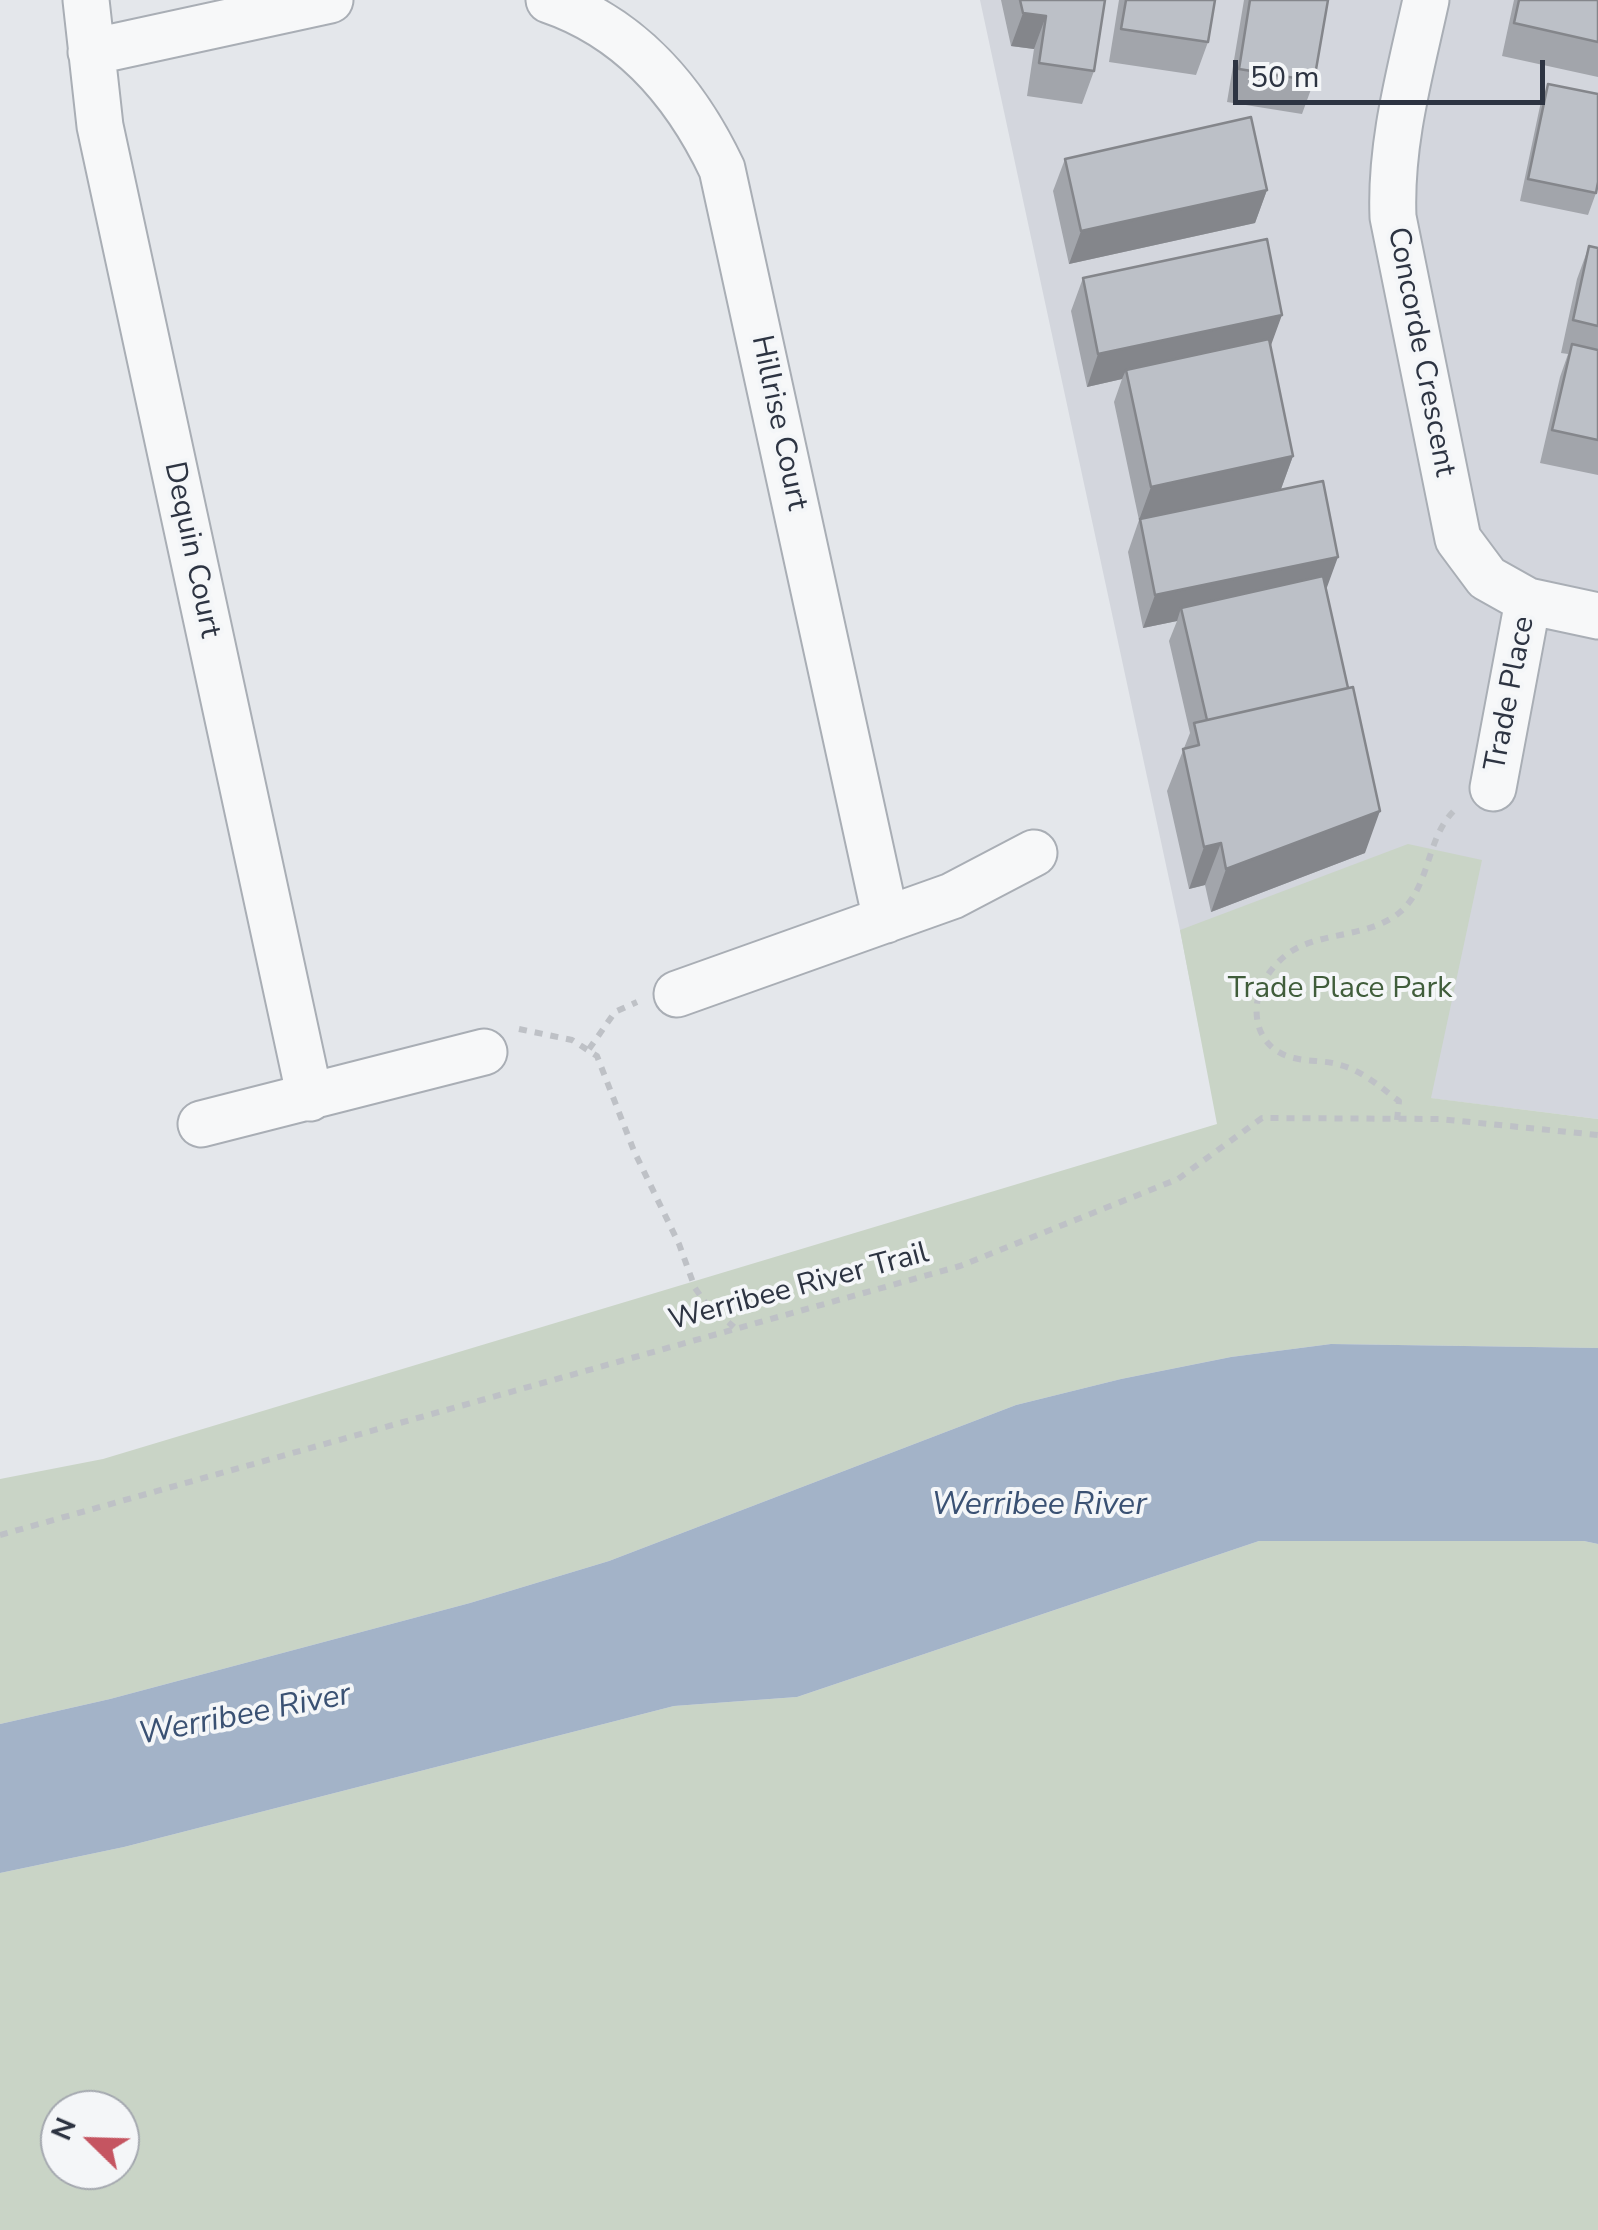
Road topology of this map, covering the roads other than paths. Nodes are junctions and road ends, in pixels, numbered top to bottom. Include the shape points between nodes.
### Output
1 (86, 0) edge
2 (330, 0) edge
3 (549, 0) edge
4 (1426, 0) edge
5 (91, 52) junction
6 (1528, 601) junction
7 (1598, 616) edge
8 (1493, 788) road end
9 (1034, 853) dead end
10 (886, 920) junction
11 (677, 994) road end
12 (498, 1040) road end
13 (310, 1098) junction
14 (201, 1124) dead end

1 - 5 street, Dequin Court
2 - 5 street
3 - 10 street, Hillrise Court via 605,27 651,64 693,113 722,169
4 - 6 street, Concorde Crescent via 1396,136 1393,217 1458,540 1487,578
5 - 13 street, Dequin Court via 104,145
6 - 7 street, Concorde Crescent
6 - 8 street, Trade Place
9 - 10 street via 952,896
10 - 11 street
12 - 13 street
13 - 14 street

